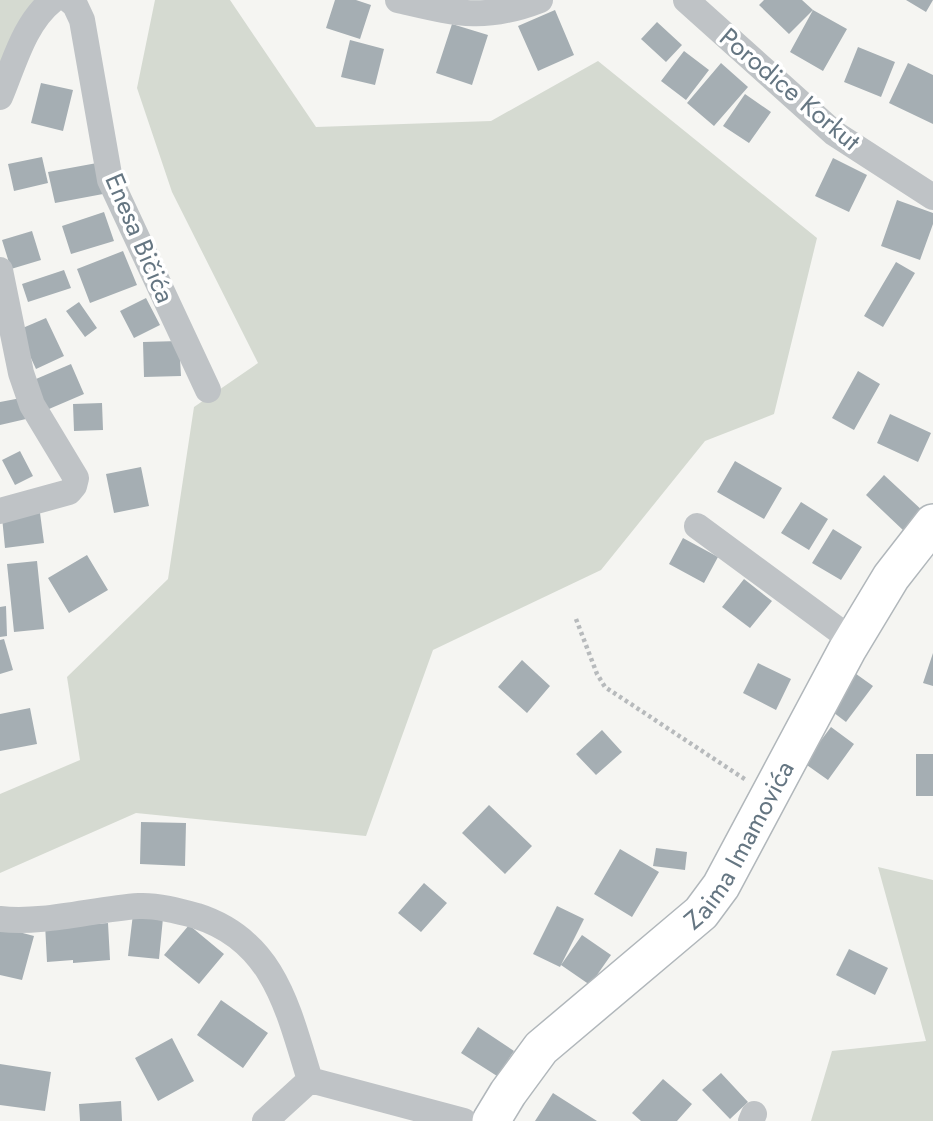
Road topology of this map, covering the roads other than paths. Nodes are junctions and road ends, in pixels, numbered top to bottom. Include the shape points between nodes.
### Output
1 (54, 0) edge
2 (69, 0) edge
3 (398, 0) edge
4 (540, 0) edge
5 (686, 0) edge
6 (0, 97) edge
7 (933, 197) edge
8 (0, 270) edge
9 (208, 390) dead end
10 (0, 511) edge
11 (933, 523) edge
12 (697, 526) dead end
13 (853, 641) junction
14 (0, 919) edge
15 (310, 1080) junction
16 (391, 1112) edge
17 (265, 1121) edge
18 (464, 1121) edge
19 (491, 1121) edge

1 - 6 street via 28,30
2 - 9 street, Enesa Bičića via 82,20 110,180
3 - 4 street via 468,15 512,11
5 - 7 street, Porodice Korkut via 834,133
8 - 10 street via 32,405 76,478 69,492
11 - 13 street, Zaima Imamovića via 891,577
12 - 13 street
13 - 19 street, Zaima Imamovića via 721,886 701,913 541,1048
14 - 15 street via 142,906 216,923 247,943 272,975
15 - 16 street
15 - 17 street
16 - 18 street

